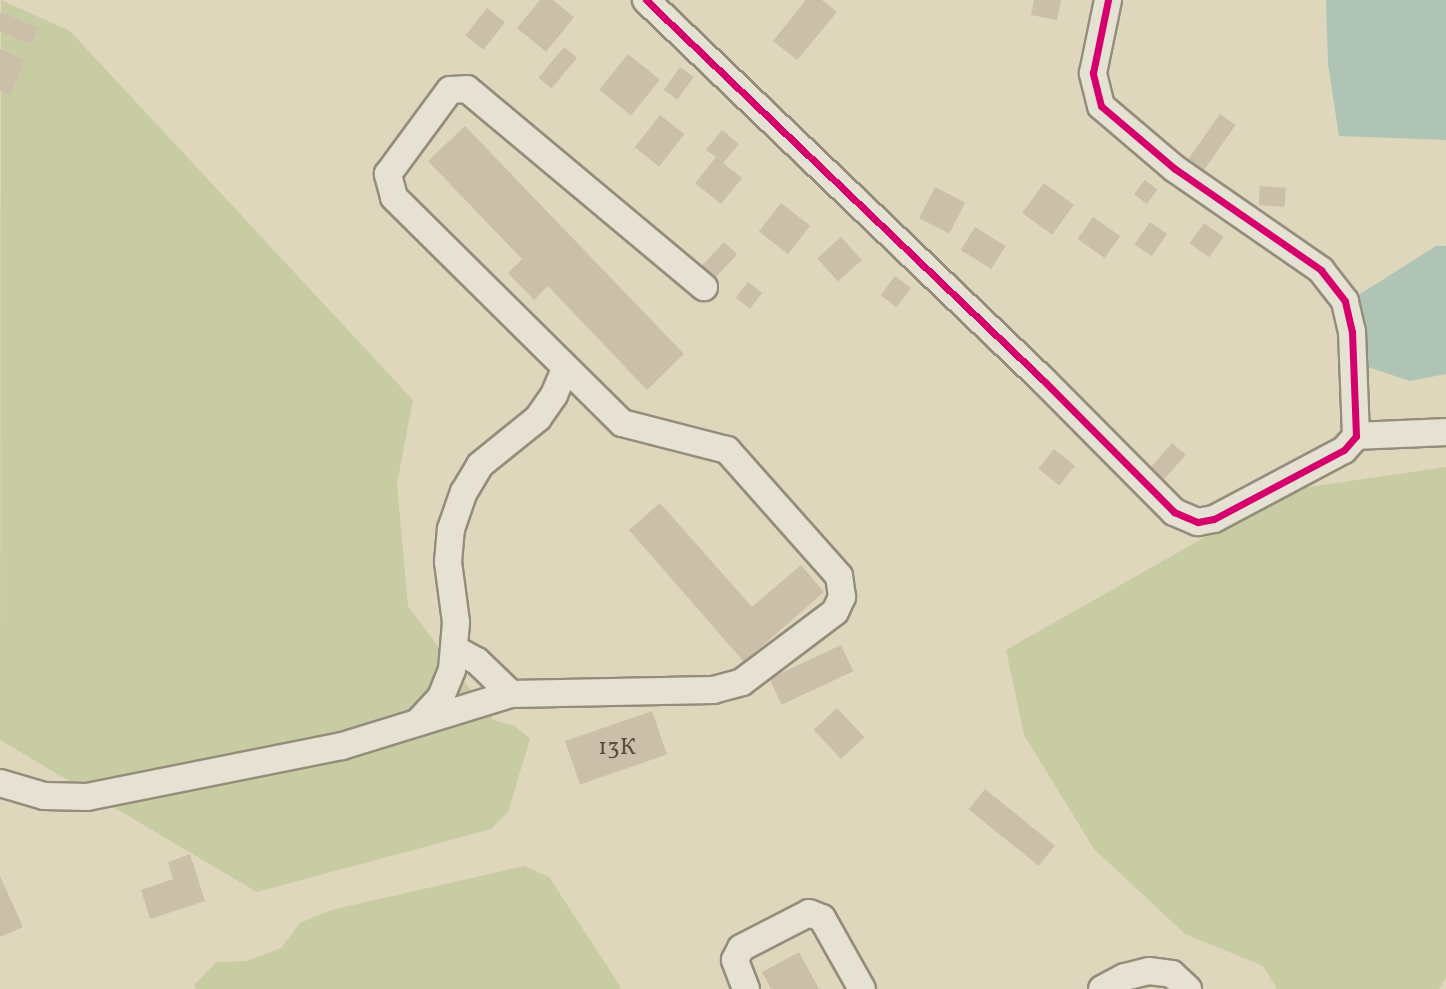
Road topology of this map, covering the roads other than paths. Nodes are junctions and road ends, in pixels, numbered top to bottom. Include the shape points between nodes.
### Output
1 (646, 0) edge
2 (1108, 0) edge
3 (704, 287) dead end
4 (565, 369) junction
5 (1446, 432) edge
6 (1356, 436) junction
7 (455, 649) junction
8 (511, 694) junction
9 (416, 723) junction
10 (0, 783) edge
11 (746, 989) edge
12 (862, 989) edge
13 (1102, 989) edge
14 (1188, 989) edge

1 - 6 street via 1185,520 1214,519 1344,450
2 - 6 street via 1093,73 1101,106 1175,169 1321,270 1345,301 1352,332
3 - 4 street via 467,89 450,90 388,174 388,187
4 - 7 street via 538,418 481,465 464,492 451,529 448,562
4 - 8 street via 622,423 727,450 839,576 842,597 835,612 742,682 713,690
5 - 6 street
7 - 8 street via 477,661
7 - 9 street via 441,697
8 - 9 street
9 - 10 street via 342,746 87,797 44,796
11 - 12 street via 735,960 741,948 809,913 822,918
13 - 14 street via 1125,976 1149,971 1172,974

